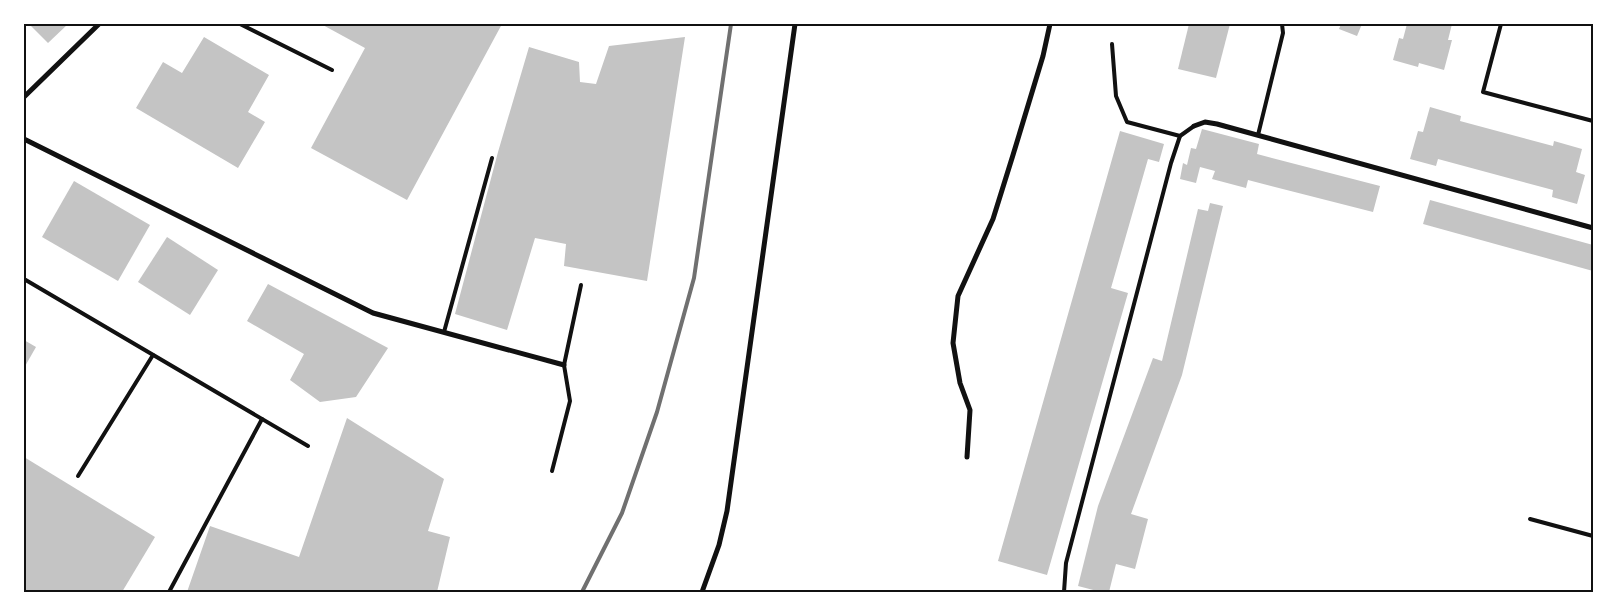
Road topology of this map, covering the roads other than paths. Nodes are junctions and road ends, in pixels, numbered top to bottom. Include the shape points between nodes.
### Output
1 (99, 24) edge
2 (240, 24) edge
3 (795, 24) edge
4 (1050, 24) edge
5 (1282, 24) edge
6 (1501, 24) edge
7 (1112, 44) dead end
8 (332, 70) dead end
9 (24, 97) edge
10 (1593, 121) edge
11 (1194, 126) joint
12 (1258, 135) junction
13 (1180, 136) junction
14 (24, 139) edge
15 (492, 158) dead end
16 (1593, 221) edge
17 (1592, 228) edge
18 (24, 280) edge
19 (581, 285) dead end
20 (444, 332) junction
21 (153, 355) junction
22 (564, 365) junction
23 (262, 419) junction
24 (308, 446) dead end
25 (967, 457) dead end
26 (552, 471) dead end
27 (78, 476) dead end
28 (1530, 519) dead end
29 (1593, 536) edge
30 (169, 592) edge
31 (702, 592) edge
32 (1064, 592) edge

1 - 9 street
2 - 8 lane
3 - 31 street via 727,511
4 - 25 street via 993,219 958,296 953,342 960,383 970,410
5 - 12 lane via 1283,32
6 - 10 lane via 1483,92
7 - 13 lane via 1116,96 1127,122
11 - 12 street via 1205,122
11 - 13 lane
12 - 17 street
13 - 32 lane via 1066,563
14 - 20 street via 373,313
15 - 20 lane
16 - 17 lane
18 - 21 lane
19 - 22 lane
20 - 22 street
21 - 23 lane
21 - 27 lane
22 - 26 lane via 570,401
23 - 24 lane
23 - 30 lane
28 - 29 lane

